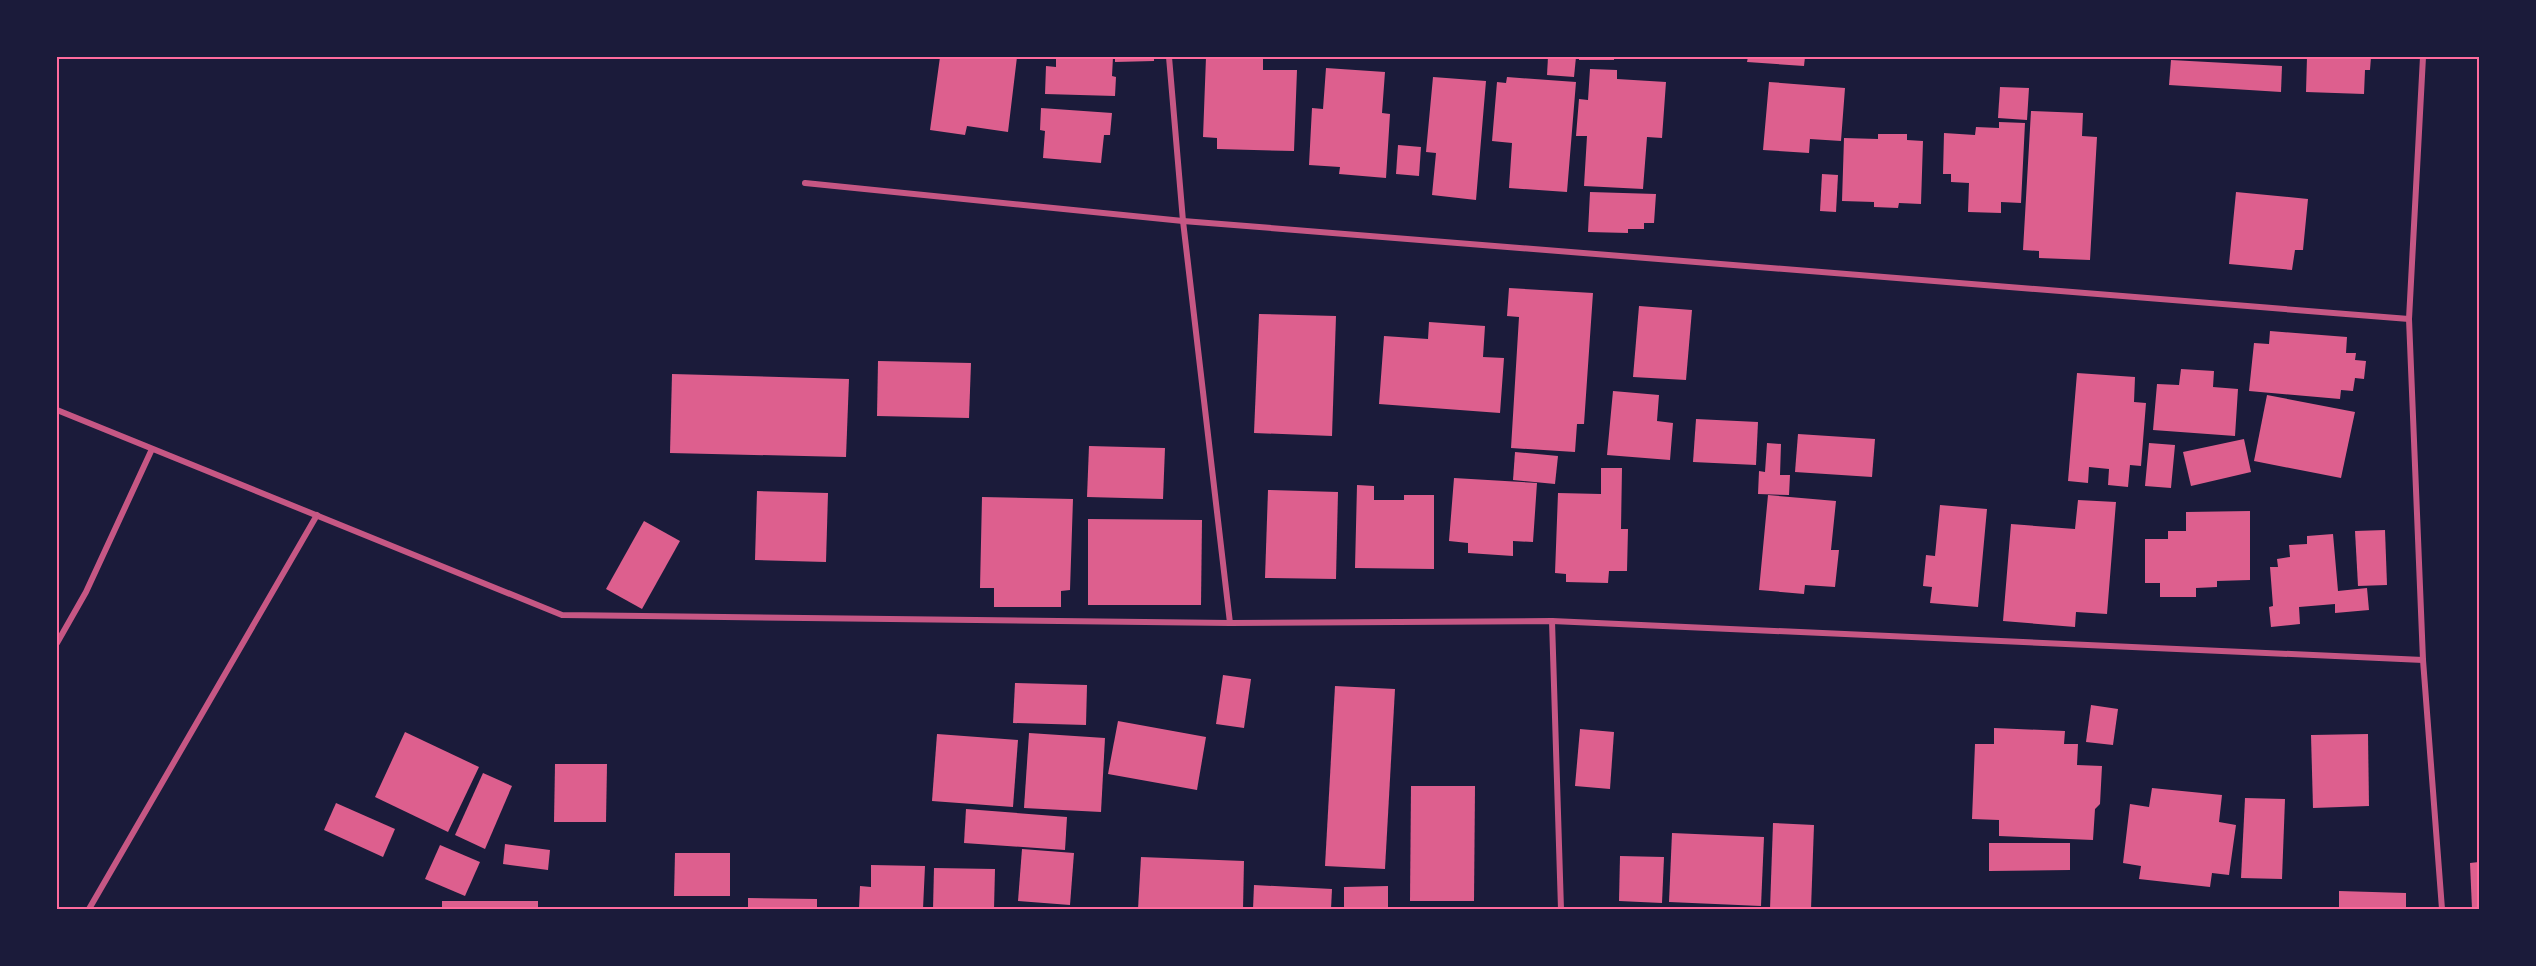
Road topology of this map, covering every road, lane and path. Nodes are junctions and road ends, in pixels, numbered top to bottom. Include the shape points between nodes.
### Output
1 (1169, 57) edge
2 (2423, 57) edge
3 (805, 183) dead end
4 (1183, 221) junction
5 (2409, 319) junction
6 (57, 410) edge
7 (152, 449) junction
8 (317, 516) junction
9 (1552, 621) junction
10 (1230, 624) junction
11 (57, 644) edge
12 (2422, 660) junction
13 (89, 909) edge
14 (1561, 909) edge
15 (2442, 909) edge

1 - 4 street
2 - 5 street
3 - 4 street
4 - 5 street
4 - 10 street
5 - 12 street
6 - 7 street
7 - 8 street
7 - 11 street via 86,592
8 - 10 street via 562,615
8 - 13 street
9 - 10 street
9 - 12 street
9 - 14 street
12 - 15 street

